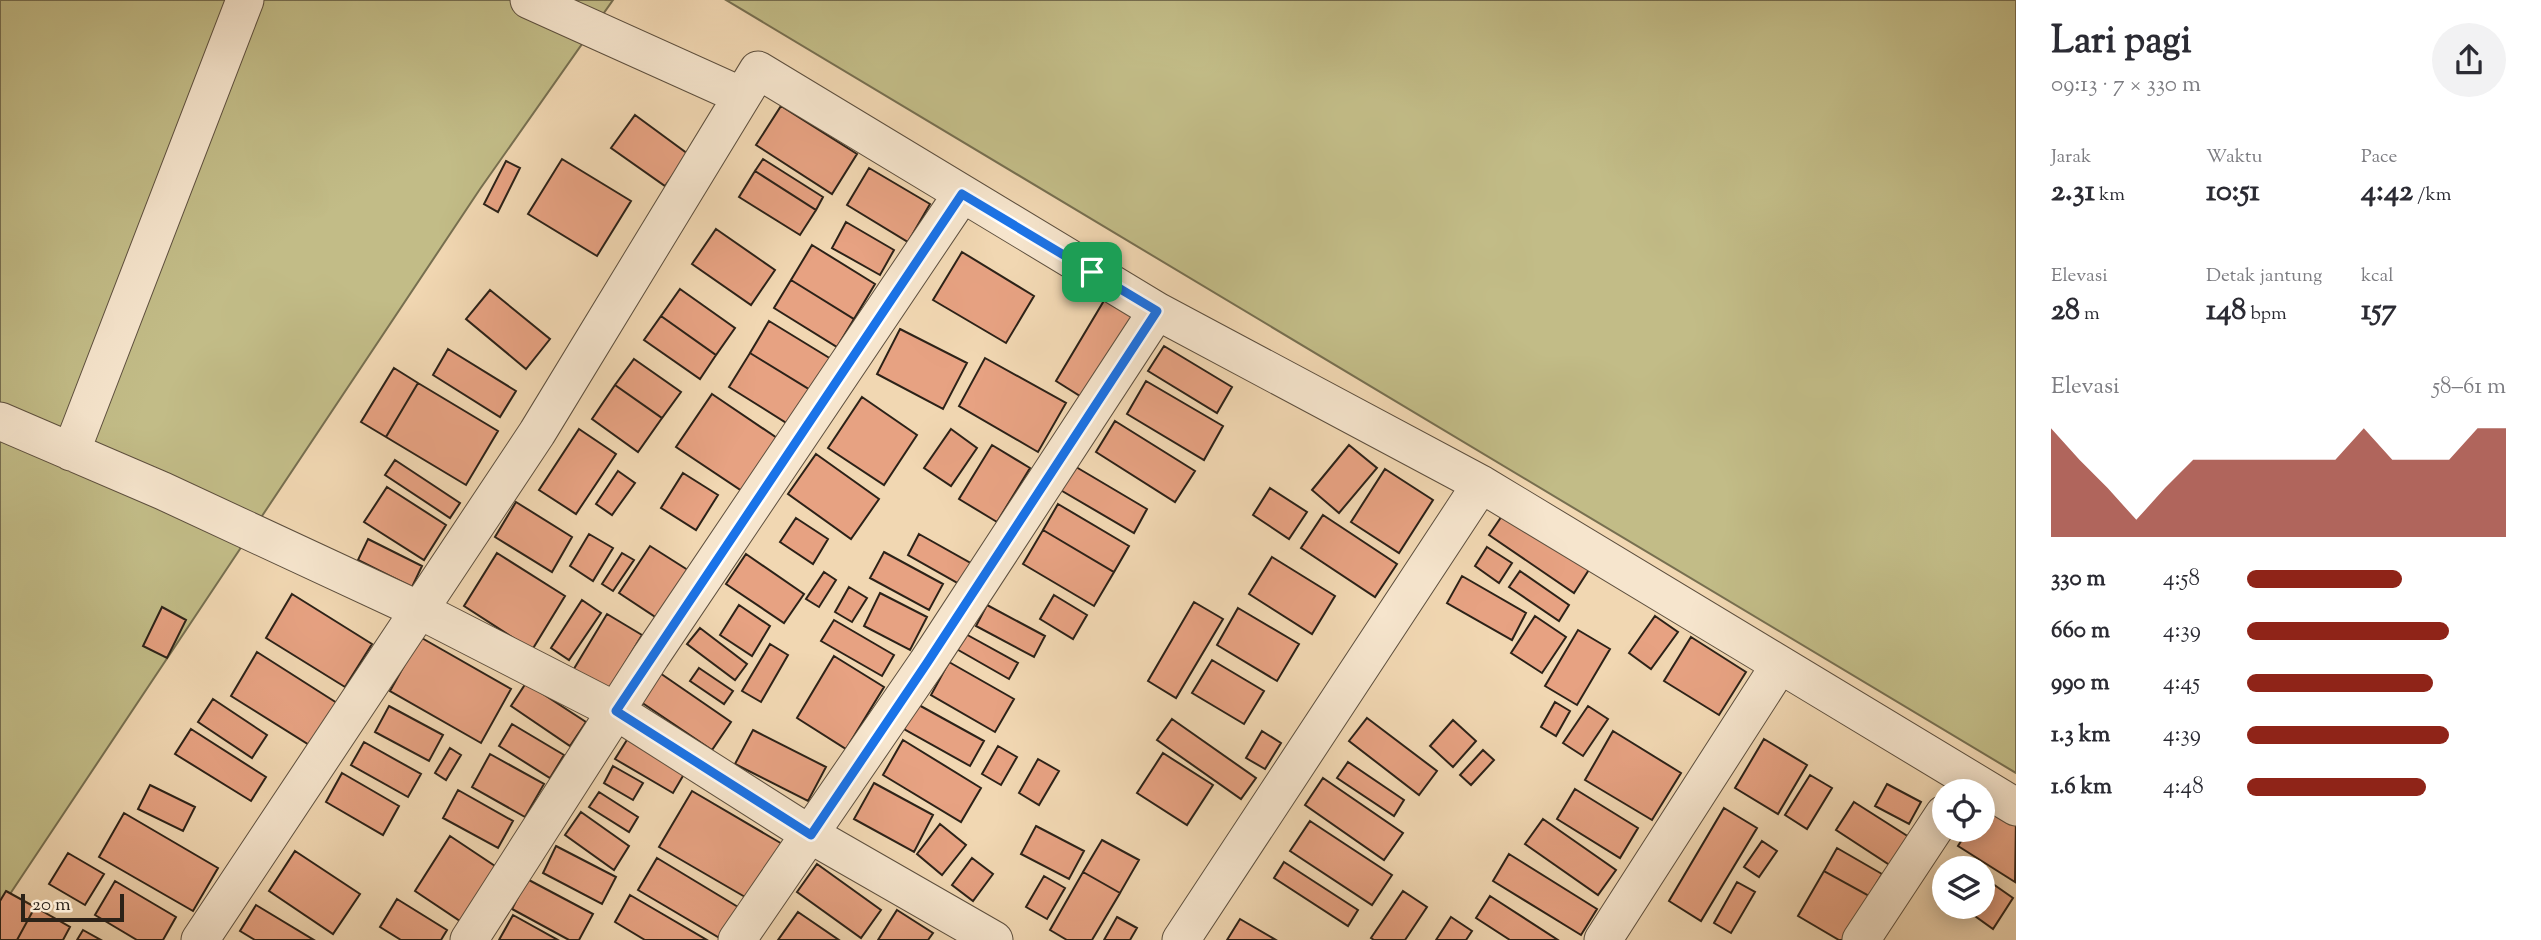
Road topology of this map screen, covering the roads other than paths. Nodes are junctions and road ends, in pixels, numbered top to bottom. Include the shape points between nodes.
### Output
1 (245, 0) edge
2 (529, 0) edge
3 (742, 96) junction
4 (962, 194) junction
5 (1157, 311) junction
6 (0, 421) edge
7 (71, 452) junction
8 (1481, 484) junction
9 (421, 611) junction
10 (1779, 666) junction
11 (616, 711) junction
12 (1955, 779) edge
13 (1995, 798) edge
14 (2016, 807) edge
15 (1932, 832) edge
16 (811, 835) junction
17 (200, 940) edge
18 (469, 940) edge
19 (737, 940) edge
20 (994, 940) edge
21 (1181, 940) edge
22 (1603, 940) edge
23 (1861, 940) edge

1 - 7 street
2 - 3 street
3 - 4 street via 758,70
3 - 9 street via 537,433
4 - 5 street
4 - 11 street
5 - 8 street
5 - 16 street
6 - 7 street
7 - 9 street
8 - 10 street
8 - 21 street
9 - 11 street
9 - 17 street
10 - 12 street
10 - 22 street
11 - 16 street
11 - 18 street
13 - 14 street
15 - 23 street
16 - 19 street
16 - 20 street

